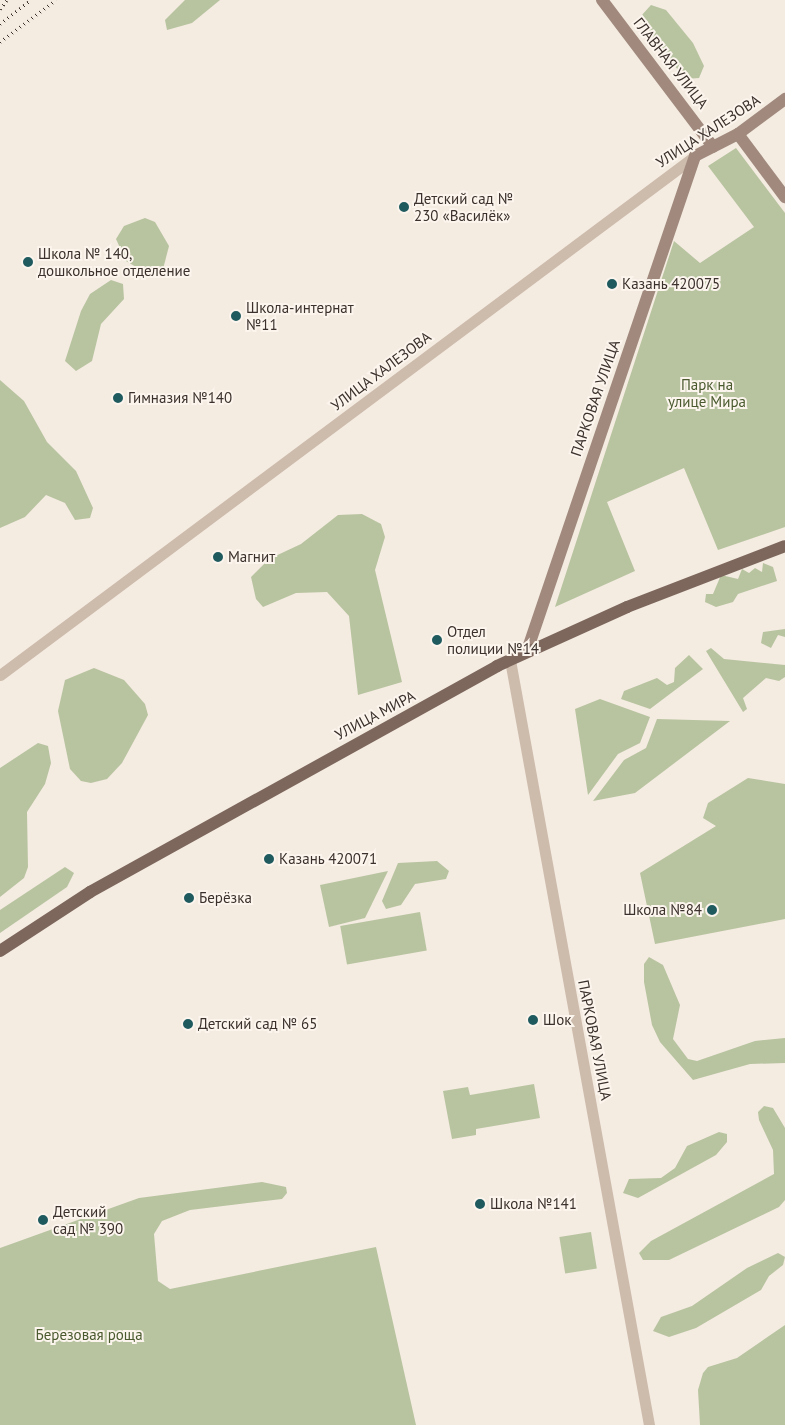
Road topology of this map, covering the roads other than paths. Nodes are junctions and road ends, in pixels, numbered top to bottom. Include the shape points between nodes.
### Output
1 (602, 0) edge
2 (785, 99) edge
3 (738, 134) junction
4 (713, 147) junction
5 (695, 156) junction
6 (785, 197) edge
7 (785, 546) edge
8 (528, 651) junction
9 (510, 660) junction
10 (0, 675) edge
11 (0, 951) edge
12 (649, 1425) edge

1 - 4 street, ГЛАВНАЯ УЛИЦА
2 - 3 street, УЛИЦА ХАЛЕЗОВА
3 - 4 street, УЛИЦА ХАЛЕЗОВА
3 - 6 street
4 - 5 street, УЛИЦА ХАЛЕЗОВА
5 - 8 street, ПАРКОВАЯ УЛИЦА
5 - 10 street, УЛИЦА ХАЛЕЗОВА
7 - 8 main road, УЛИЦА МИРА
8 - 9 main road, УЛИЦА МИРА
9 - 11 main road, УЛИЦА МИРА via 107,883
9 - 12 street, ПАРКОВАЯ УЛИЦА

